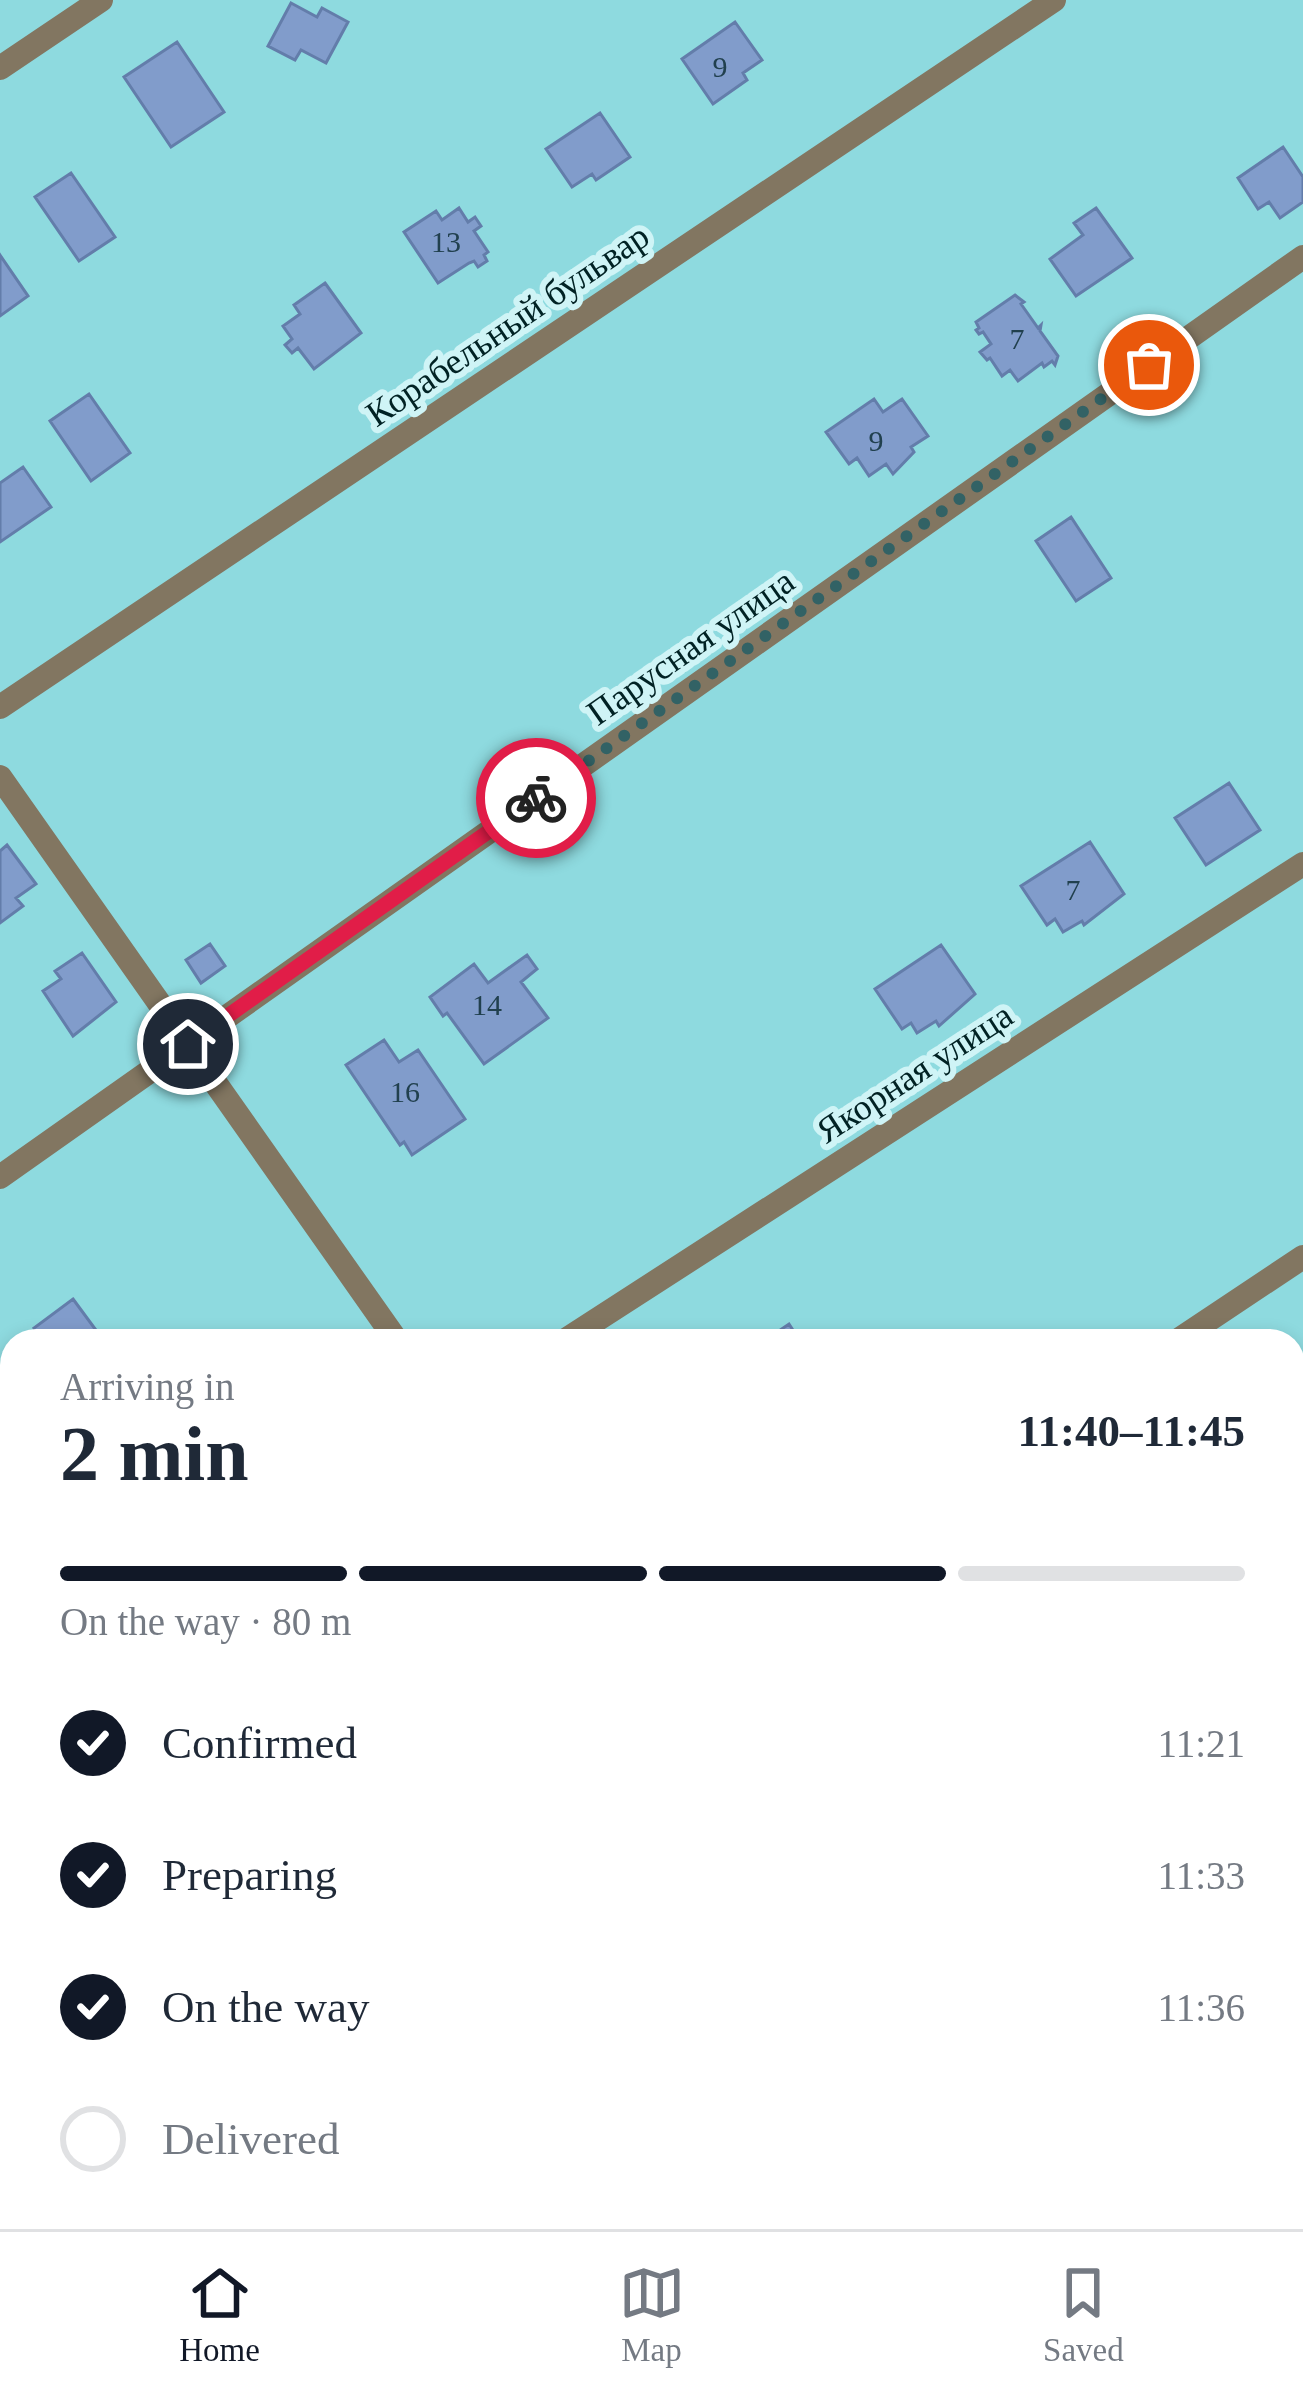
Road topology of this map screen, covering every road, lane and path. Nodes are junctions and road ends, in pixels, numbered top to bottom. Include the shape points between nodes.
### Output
1 (100, 0) edge
2 (1054, 0) edge
3 (0, 68) edge
4 (1303, 256) edge
5 (0, 707) edge
6 (0, 777) edge
7 (1303, 864) edge
8 (188, 1044) junction
9 (0, 1177) edge
10 (1303, 1257) edge
11 (389, 1329) edge
12 (583, 1329) edge
13 (1195, 1329) edge

1 - 3 street
2 - 5 street, Корабельный бульвар
4 - 8 street, Парусная улица
6 - 8 street
7 - 12 street, Якорная улица
8 - 9 street, Парусная улица
8 - 11 street
10 - 13 street

